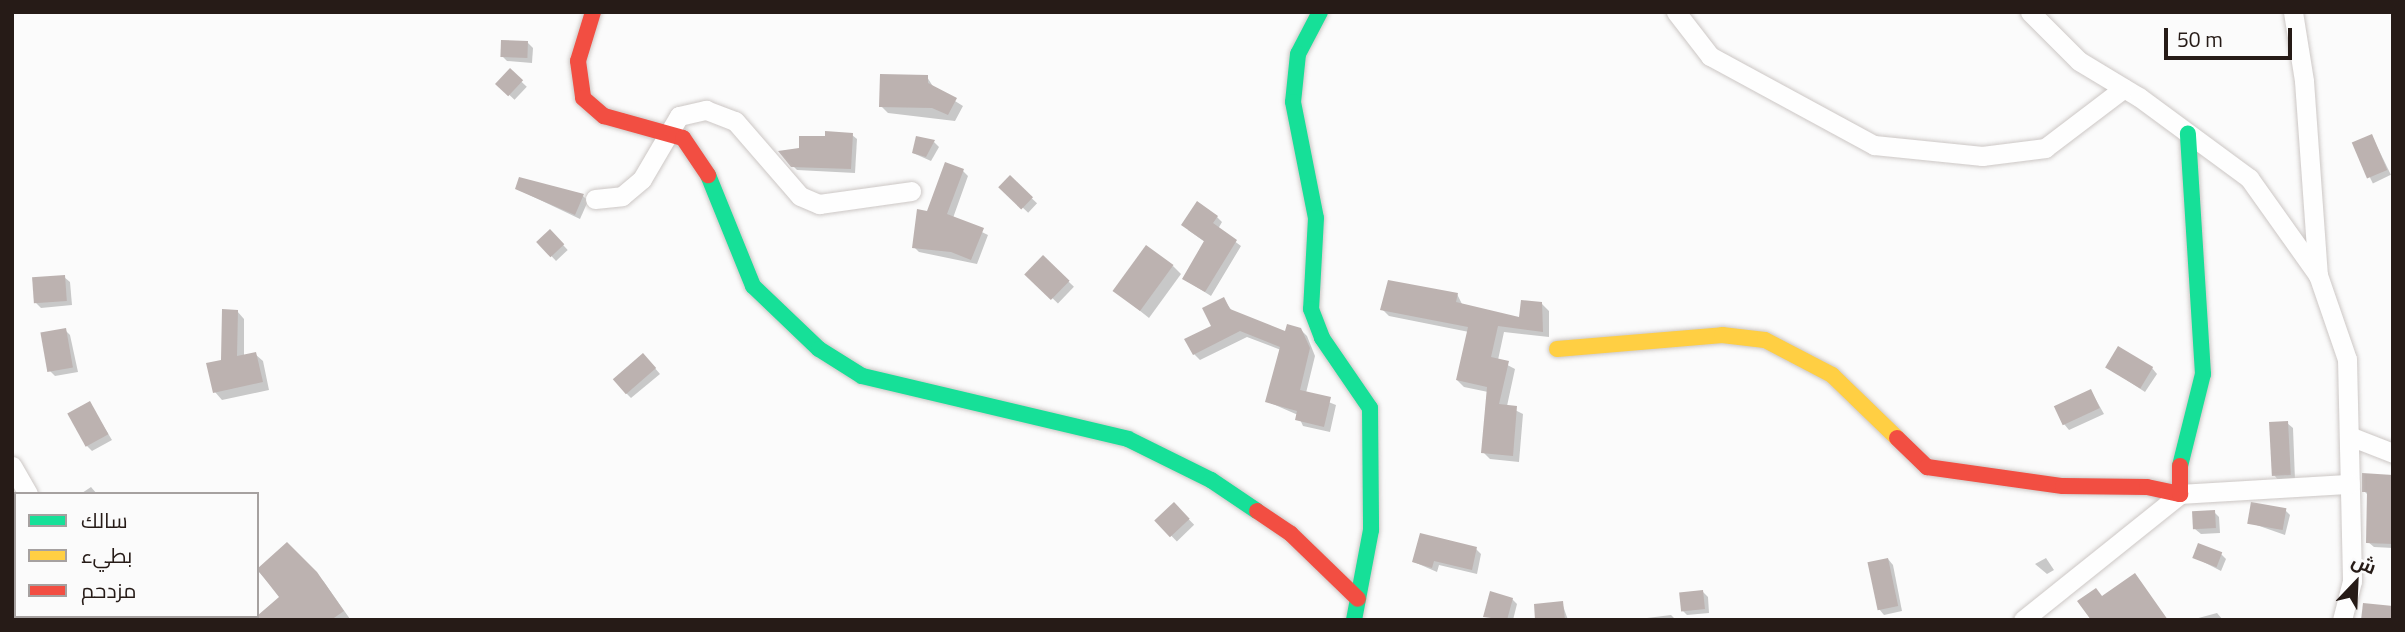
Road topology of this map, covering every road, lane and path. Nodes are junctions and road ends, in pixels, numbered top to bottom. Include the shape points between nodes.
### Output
1 (593, 12) edge
2 (1320, 12) edge
3 (1676, 12) edge
4 (2030, 12) edge
5 (2293, 12) edge
6 (2124, 88) junction
7 (665, 133) junction
8 (2188, 133) junction
9 (911, 191) dead end
10 (595, 199) dead end
11 (2318, 275) junction
12 (1557, 349) dead end
13 (2352, 437) junction
14 (2393, 453) edge
15 (12, 466) edge
16 (2350, 484) junction
17 (27, 492) edge
18 (2180, 494) junction
19 (1358, 599) junction
20 (1354, 620) edge
21 (2023, 620) edge
22 (2342, 620) edge

1 - 7 street via 578,61 583,98 604,116
2 - 19 street via 1298,54 1293,102 1317,218 1311,309 1322,338 1370,408 1371,530
3 - 6 street via 1710,56 1874,145 1982,156 2045,148
4 - 6 street via 2079,61
5 - 11 street via 2304,81
6 - 8 street
7 - 9 street via 679,116 706,110 734,121 800,196 819,204
7 - 10 street via 642,179 622,196
7 - 19 street via 683,138 708,174 753,286 819,349 862,376 1128,439 1211,480 1291,534
8 - 11 street via 2249,178
8 - 18 street via 2203,374 2180,456
11 - 13 street via 2347,359
12 - 18 street via 1722,335 1765,340 1832,375 1927,467 2063,486 2147,487
13 - 14 street
13 - 16 street
15 - 17 street
16 - 18 street
16 - 22 street via 2352,581
18 - 21 street
19 - 20 street

